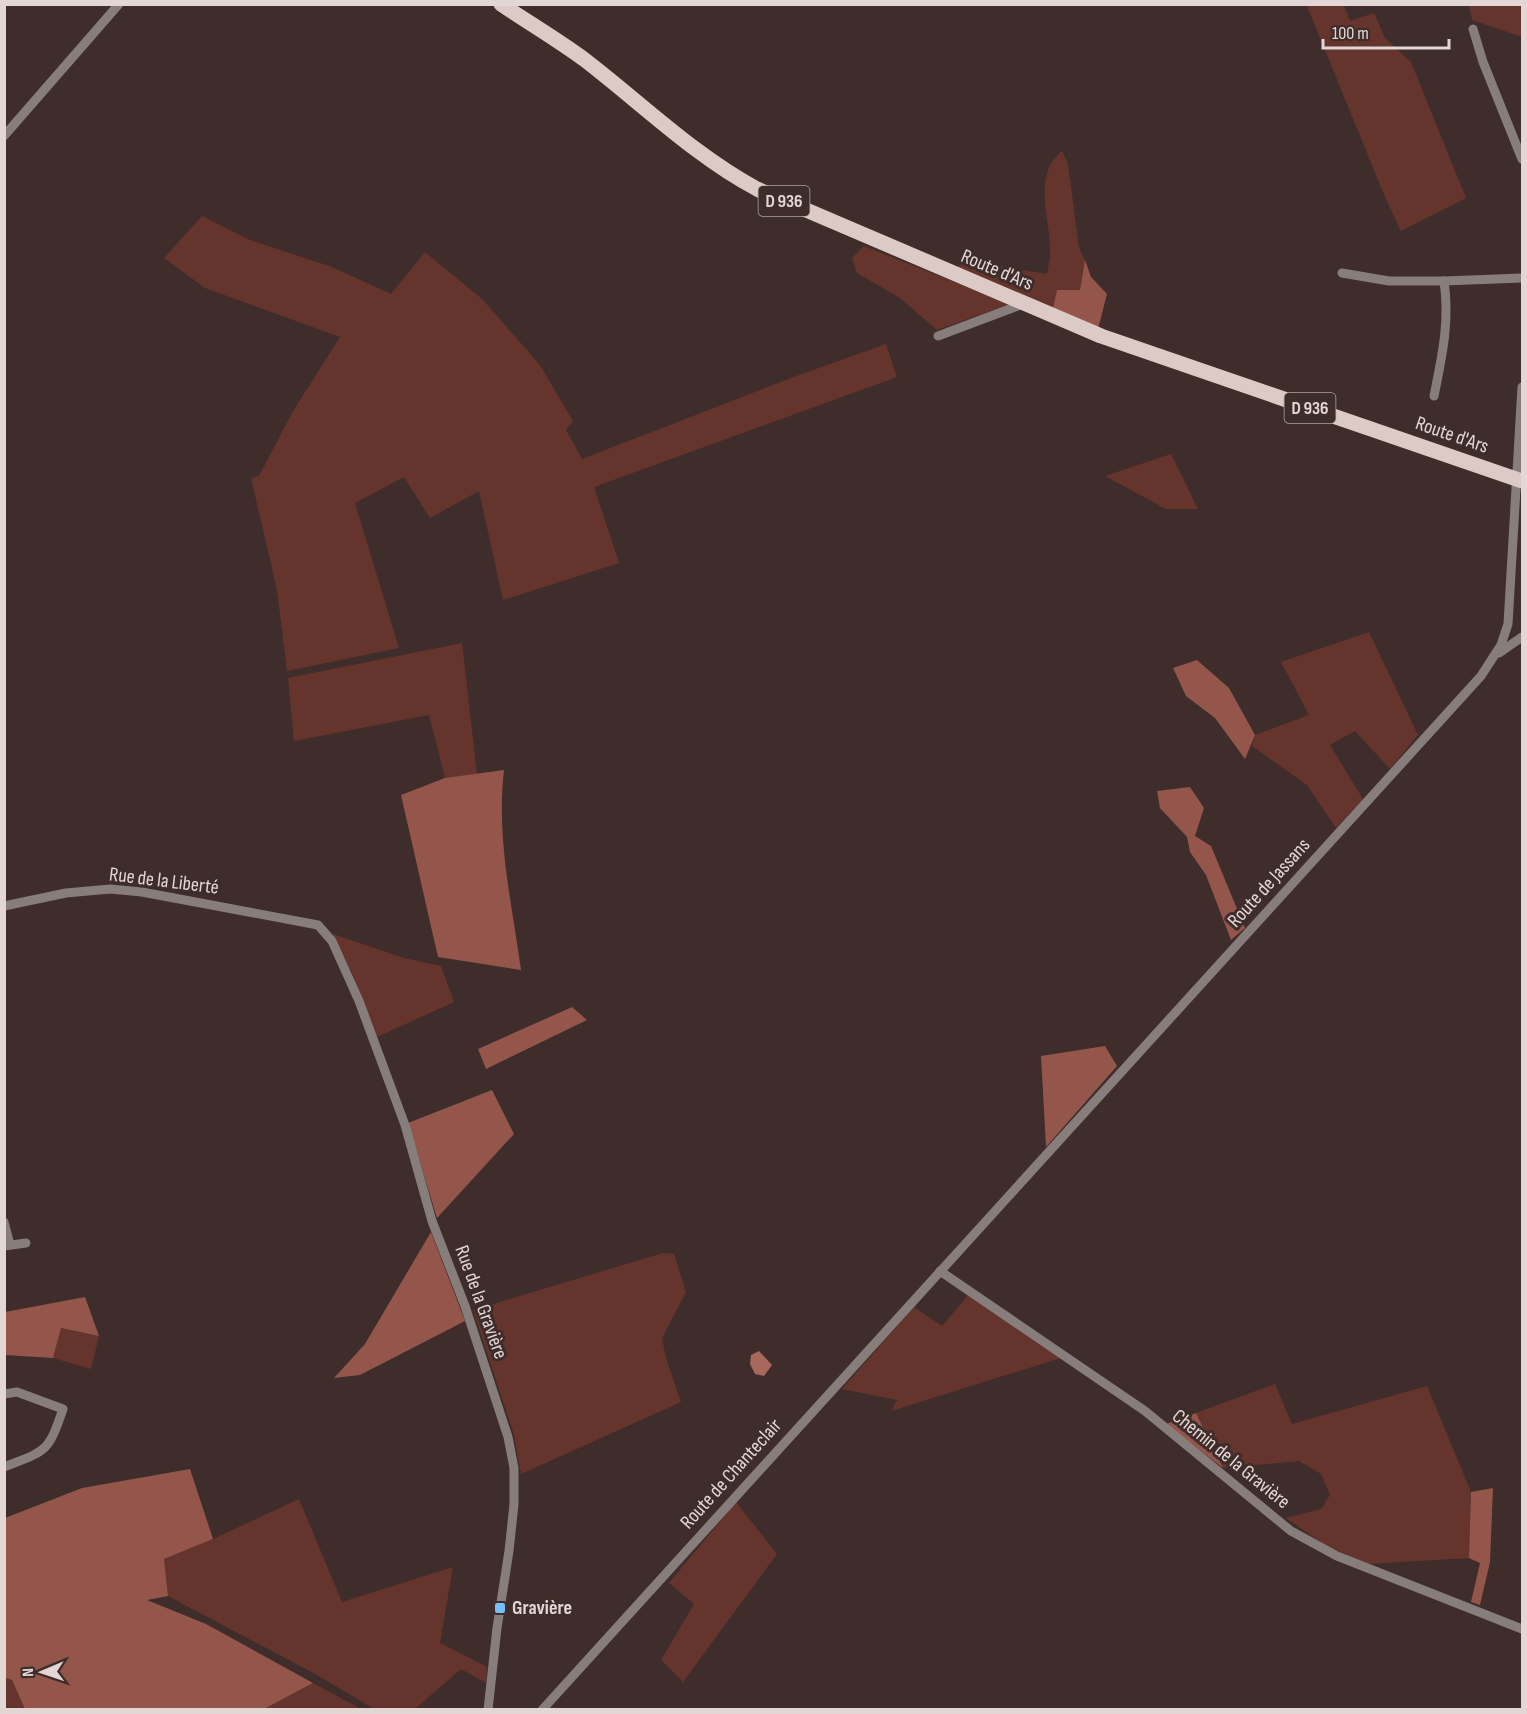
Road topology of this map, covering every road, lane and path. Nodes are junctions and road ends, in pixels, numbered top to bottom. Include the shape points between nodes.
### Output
1 (119, 4) edge
2 (501, 4) edge
3 (1473, 29) dead end
4 (4, 136) edge
5 (1522, 159) edge
6 (1342, 273) dead end
7 (1522, 278) edge
8 (1444, 281) junction
9 (1023, 304) junction
10 (938, 336) dead end
11 (1522, 387) edge
12 (1434, 396) dead end
13 (1520, 481) edge
14 (1522, 637) edge
15 (1494, 657) junction
16 (4, 906) edge
17 (318, 925) joint
18 (4, 1222) edge
19 (26, 1243) dead end
20 (7, 1246) edge
21 (948, 1263) joint
22 (940, 1271) junction
23 (4, 1394) edge
24 (4, 1467) edge
25 (1522, 1629) edge
26 (488, 1710) edge
27 (542, 1710) edge

1 - 4 street
2 - 9 main road, Route d'Ars / D 936 via 583,59 741,181
3 - 5 street
6 - 8 street via 1389,281
7 - 8 street
8 - 12 street via 1448,305
9 - 10 street
9 - 13 main road, Route d'Ars / D 936 via 1101,336
11 - 13 street, Route de Jassans
13 - 15 street, Route de Jassans via 1508,624
14 - 15 street
15 - 21 street, Route de Jassans via 1481,676
16 - 17 street, Rue de la Liberté via 66,893 110,889
17 - 26 street, Rue de la Gravière via 332,941 405,1125 432,1221 508,1437 514,1468 514,1504
18 - 20 street
19 - 20 street
21 - 22 street, Route de Chanteclair
22 - 25 street, Chemin de la Gravière via 1145,1411 1291,1531 1337,1556
22 - 27 street, Route de Chanteclair
23 - 24 street via 17,1392 63,1409 53,1438 42,1452

